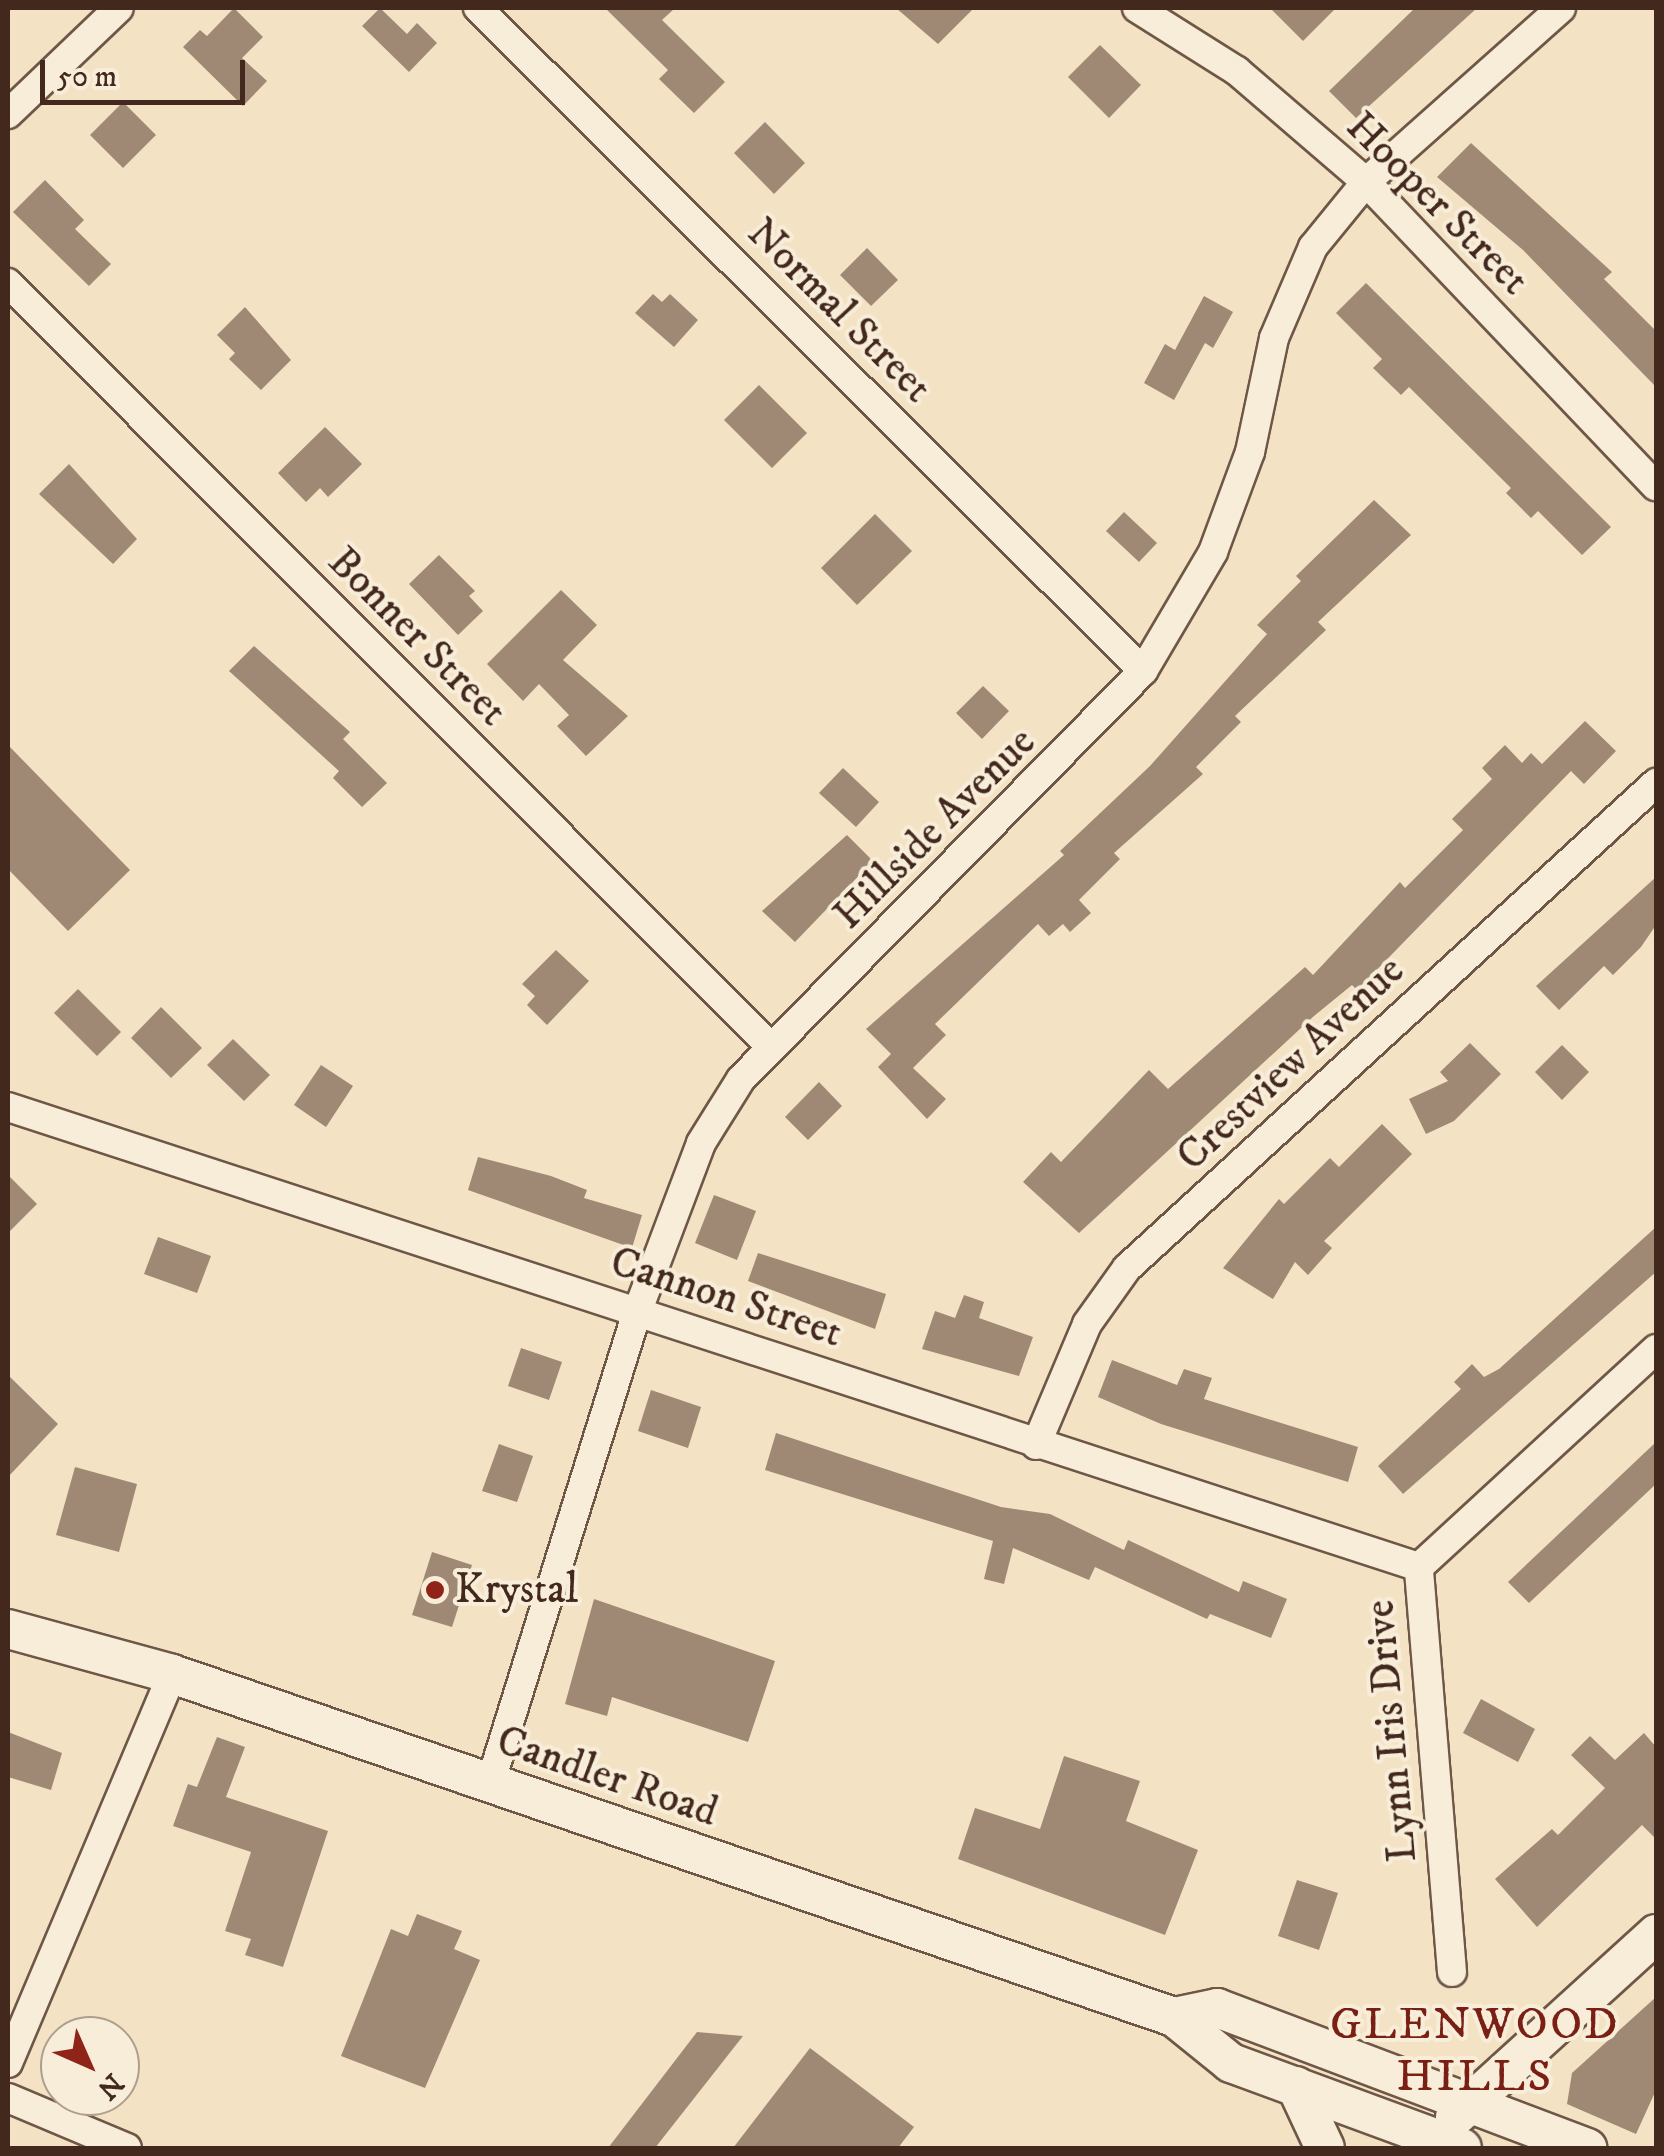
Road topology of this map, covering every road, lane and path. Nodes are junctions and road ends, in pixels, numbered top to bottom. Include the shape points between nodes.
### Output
1 (118, 8) edge
2 (478, 8) edge
3 (1136, 8) edge
4 (1561, 8) edge
5 (8, 114) edge
6 (1366, 182) junction
7 (8, 283) edge
8 (1656, 486) edge
9 (1143, 672) junction
10 (1656, 783) edge
11 (771, 1047) junction
12 (8, 1107) edge
13 (638, 1310) junction
14 (1656, 1349) edge
15 (1036, 1445) junction
16 (1419, 1567) junction
17 (8, 1629) edge
18 (172, 1674) junction
19 (490, 1784) junction
20 (1656, 1934) edge
21 (1452, 1972) dead end
22 (1174, 2018) junction
23 (8, 2063) edge
24 (1296, 2086) junction
25 (8, 2098) edge
26 (1472, 2101) junction
27 (1438, 2145) edge
28 (127, 2148) edge
29 (1325, 2148) edge
30 (1587, 2148) edge

1 - 5 street
2 - 9 street, Normal Street
3 - 6 street, Hooper Street via 1237,71
4 - 6 street, Hillside Avenue
6 - 8 street, Hooper Street
6 - 9 street, Hillside Avenue via 1312,247 1274,338 1250,452 1212,552
7 - 11 street, Bonner Street
9 - 11 street, Hillside Avenue
10 - 15 street, Crestview Avenue via 1127,1268 1087,1324
11 - 13 street, Hillside Avenue via 741,1079 701,1143
12 - 13 street, Cannon Street
13 - 15 street, Cannon Street
13 - 19 street, Hillside Avenue
14 - 16 street, Lynn Iris Drive
15 - 16 street, Cannon Street
16 - 21 street, Lynn Iris Drive
17 - 18 main road, Candler Road
18 - 19 main road, Candler Road
18 - 23 street
19 - 22 main road, Candler Road
20 - 26 main road
22 - 24 main road, Candler Road via 1232,2062
22 - 26 main road, Candler Road via 1217,2008
24 - 27 main road, Candler Road
24 - 29 main road
25 - 28 street
26 - 27 main road
26 - 30 main road, Candler Road

